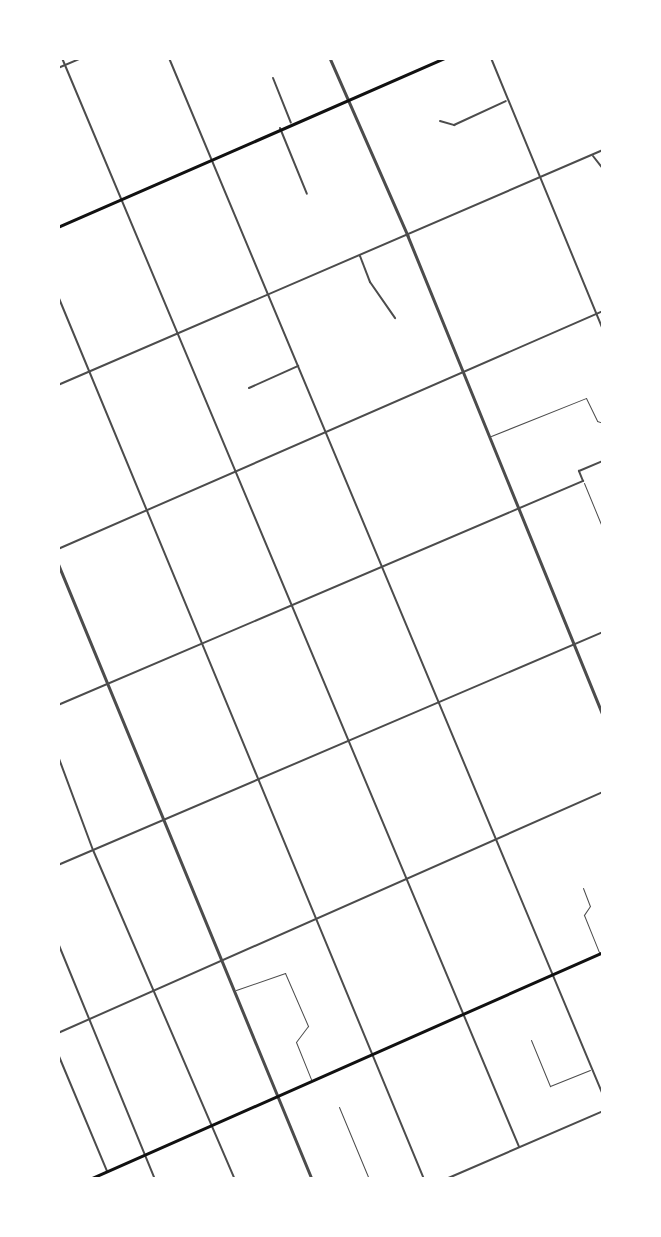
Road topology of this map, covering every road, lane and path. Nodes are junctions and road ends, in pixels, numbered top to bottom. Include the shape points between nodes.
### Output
1 (62, 58) edge
2 (82, 58) edge
3 (169, 58) edge
4 (330, 58) edge
5 (444, 58) edge
6 (491, 58) edge
7 (65, 65) junction
8 (58, 68) edge
9 (273, 78) dead end
10 (346, 99) junction
11 (507, 100) junction
12 (440, 121) dead end
13 (291, 124) junction
14 (281, 128) junction
15 (603, 150) edge
16 (592, 155) junction
17 (211, 158) junction
18 (603, 169) edge
19 (541, 177) junction
20 (307, 194) dead end
21 (122, 198) junction
22 (58, 227) edge
23 (408, 236) junction
24 (359, 256) junction
25 (268, 293) junction
26 (58, 296) edge
27 (603, 311) edge
28 (597, 314) junction
29 (395, 318) dead end
30 (603, 330) edge
31 (177, 332) junction
32 (299, 366) junction
33 (90, 370) junction
34 (462, 373) junction
35 (58, 384) edge
36 (249, 388) dead end
37 (603, 423) edge
38 (326, 432) junction
39 (489, 437) junction
40 (603, 461) edge
41 (236, 470) junction
42 (583, 481) junction
43 (519, 508) junction
44 (149, 509) junction
45 (603, 530) edge
46 (58, 549) edge
47 (58, 563) edge
48 (384, 566) junction
49 (293, 604) junction
50 (603, 632) edge
51 (204, 643) junction
52 (574, 645) junction
53 (106, 683) junction
54 (440, 702) junction
55 (58, 705) edge
56 (603, 715) edge
57 (351, 741) junction
58 (58, 756) edge
59 (259, 781) junction
60 (603, 792) edge
61 (164, 821) junction
62 (498, 839) junction
63 (93, 850) junction
64 (58, 866) edge
65 (408, 878) junction
66 (583, 888) dead end
67 (316, 919) junction
68 (58, 943) edge
69 (602, 953) edge
70 (222, 961) junction
71 (553, 974) junction
72 (153, 989) junction
73 (234, 991) junction
74 (464, 1014) junction
75 (89, 1020) junction
76 (58, 1033) edge
77 (531, 1040) dead end
78 (58, 1054) edge
79 (371, 1055) junction
80 (592, 1069) junction
81 (312, 1079) junction
82 (277, 1095) junction
83 (603, 1095) edge
84 (339, 1107) dead end
85 (603, 1111) edge
86 (210, 1125) junction
87 (519, 1147) junction
88 (144, 1154) junction
89 (107, 1171) junction
90 (90, 1179) edge
91 (155, 1179) edge
92 (235, 1179) edge
93 (312, 1179) edge
94 (369, 1179) edge
95 (424, 1179) edge
96 (446, 1179) edge

1 - 7 street
2 - 7 street
3 - 17 street
4 - 10 street
5 - 10 main road
6 - 11 street
7 - 8 street
7 - 21 street
9 - 13 street
10 - 13 main road
10 - 23 street
11 - 12 street via 454,125
11 - 19 street
13 - 14 main road
14 - 17 main road
14 - 20 street
15 - 16 street
16 - 18 street
16 - 19 street
17 - 21 main road
17 - 25 street
19 - 23 street
19 - 28 street
21 - 22 main road
21 - 31 street
23 - 24 street
23 - 34 street
24 - 25 street
24 - 29 street via 370,282
25 - 31 street
25 - 32 street
26 - 33 street
27 - 28 street
28 - 30 street
28 - 34 street
31 - 33 street
31 - 41 street
32 - 36 street
32 - 38 street
33 - 35 street
33 - 44 street
34 - 38 street
34 - 39 street
37 - 39 lane via 597,421 586,398
38 - 41 street
38 - 48 street
39 - 43 street
40 - 42 street via 579,471
41 - 44 street
41 - 49 street
42 - 43 street
42 - 45 lane
43 - 48 street
43 - 52 street
44 - 46 street
44 - 51 street
47 - 53 street
48 - 49 street
48 - 54 street
49 - 51 street
49 - 57 street
50 - 52 street
51 - 53 street
51 - 59 street
52 - 54 street
52 - 56 street
53 - 55 street
53 - 61 street
54 - 57 street
54 - 62 street
57 - 59 street
57 - 65 street
58 - 63 street
59 - 61 street
59 - 67 street
60 - 62 street
61 - 63 street
61 - 70 street
62 - 65 street
62 - 71 street
63 - 64 street
63 - 72 street
65 - 67 street
65 - 74 street
66 - 69 lane via 590,906 584,915
67 - 70 street
67 - 79 street
68 - 75 street
69 - 71 main road
70 - 72 street
70 - 73 street
71 - 74 main road
71 - 80 street
72 - 75 street
72 - 86 street
73 - 81 lane via 285,973 308,1027 296,1042
73 - 82 street
74 - 79 main road
74 - 87 street
75 - 76 street
75 - 88 street
77 - 80 lane via 550,1086
78 - 89 street
79 - 81 main road
79 - 95 street
80 - 83 street
81 - 82 main road
82 - 86 main road
82 - 93 street
84 - 94 lane
85 - 87 street
86 - 88 main road
86 - 92 street
87 - 96 street
88 - 89 main road
88 - 91 street
89 - 90 main road

